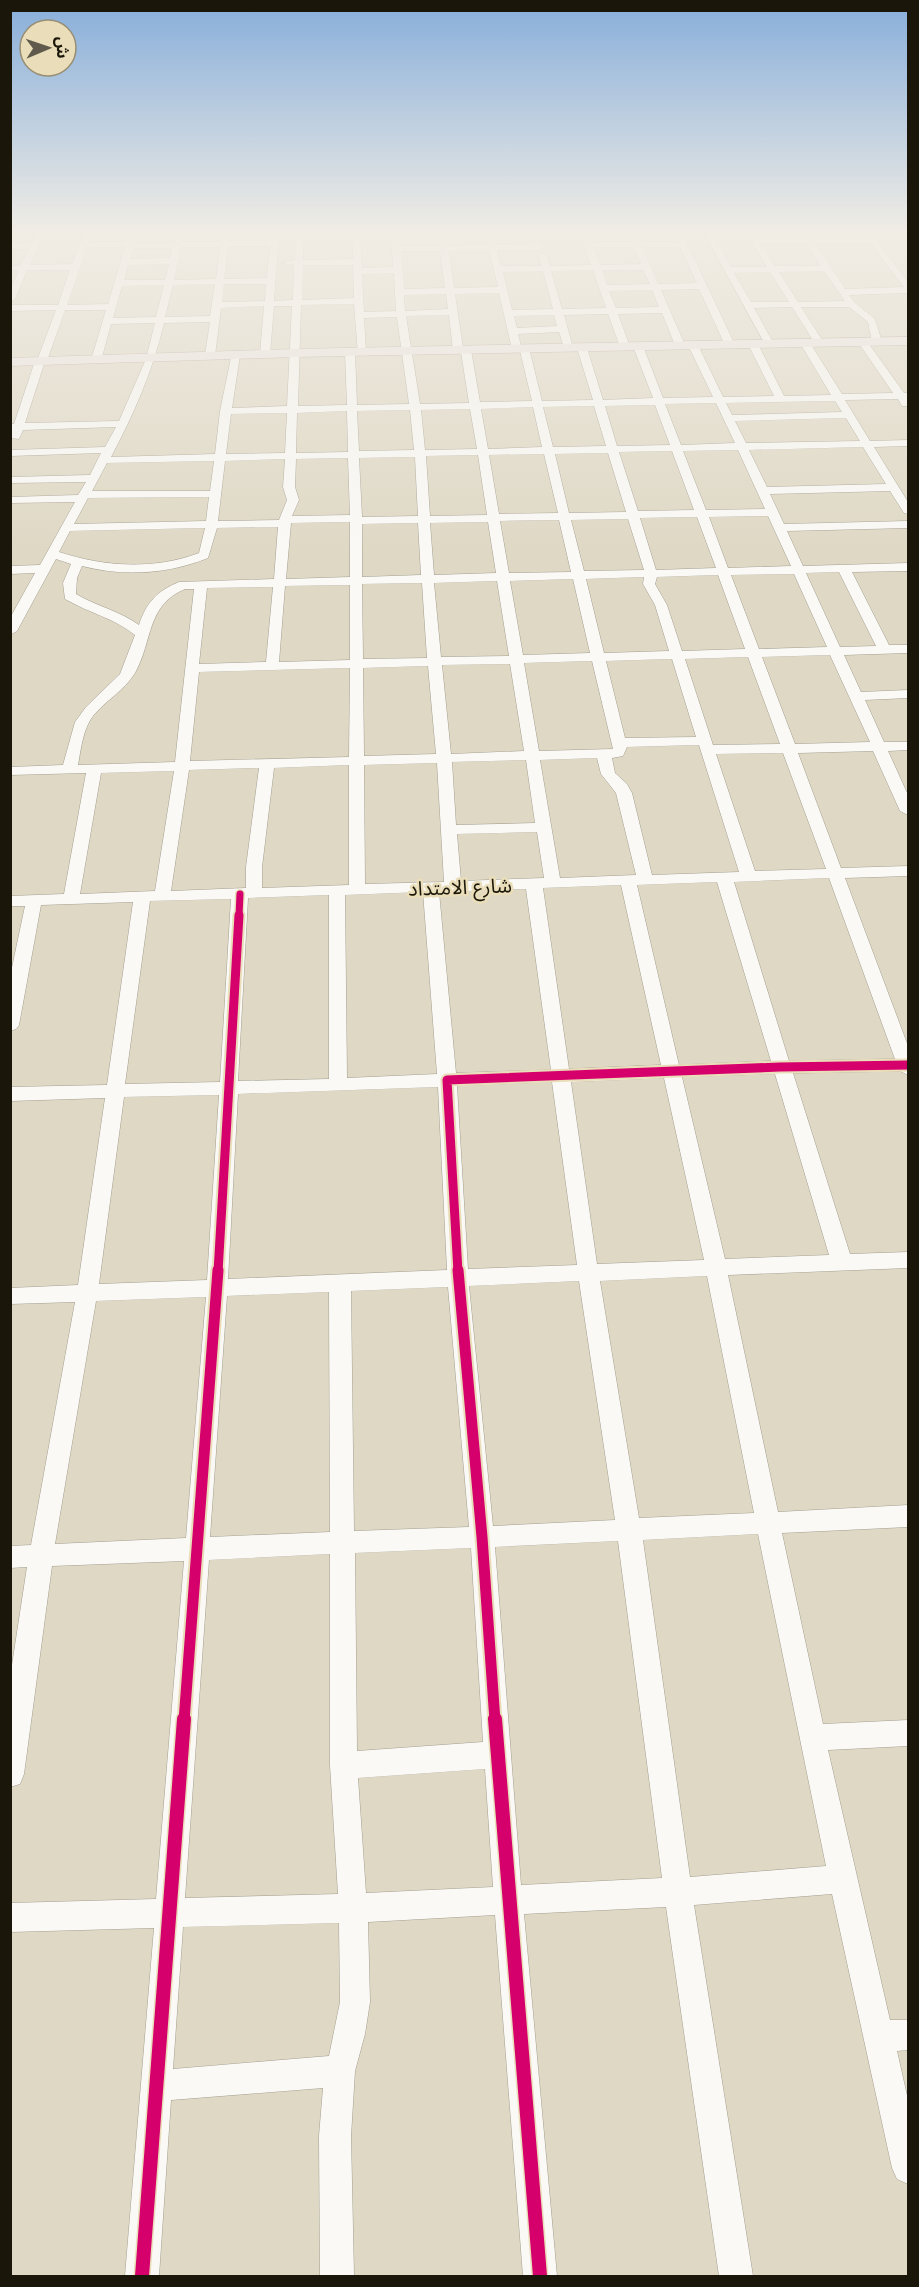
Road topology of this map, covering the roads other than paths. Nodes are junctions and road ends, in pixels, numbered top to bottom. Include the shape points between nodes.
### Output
1 (49, 340) edge
2 (102, 340) edge
3 (155, 340) edge
4 (212, 340) edge
5 (265, 340) edge
6 (296, 340) edge
7 (356, 340) edge
8 (404, 340) edge
9 (460, 340) edge
10 (516, 340) edge
11 (565, 340) edge
12 (628, 340) edge
13 (684, 340) edge
14 (729, 340) edge
15 (766, 340) edge
16 (817, 340) edge
17 (909, 341) edge
18 (862, 342) junction
19 (876, 342) joint
20 (804, 343) junction
21 (819, 343) junction
22 (753, 344) junction
23 (769, 344) junction
24 (687, 345) junction
25 (730, 345) junction
26 (632, 346) junction
27 (568, 348) junction
28 (582, 348) junction
29 (520, 349) junction
30 (462, 350) junction
31 (405, 351) junction
32 (355, 352) junction
33 (295, 353) junction
34 (264, 354) junction
35 (210, 355) junction
36 (235, 355) junction
37 (97, 357) junction
38 (151, 357) junction
39 (42, 359) junction
40 (10, 360) edge
41 (905, 396) edge
42 (840, 398) junction
43 (781, 399) junction
44 (721, 401) junction
45 (660, 402) junction
46 (537, 404) junction
47 (598, 404) junction
48 (475, 406) junction
49 (415, 407) junction
50 (909, 407) edge
51 (351, 408) junction
52 (291, 409) junction
53 (225, 411) junction
54 (850, 415) junction
55 (729, 418) junction
56 (123, 424) junction
57 (15, 427) edge
58 (909, 443) edge
59 (868, 444) junction
60 (743, 448) junction
61 (678, 449) junction
62 (613, 451) junction
63 (10, 452) edge
64 (549, 452) junction
65 (483, 454) junction
66 (105, 455) junction
67 (420, 455) junction
68 (355, 456) junction
69 (290, 458) junction
70 (221, 459) junction
71 (93, 478) junction
72 (10, 480) edge
73 (894, 487) junction
74 (763, 491) junction
75 (215, 494) junction
76 (83, 497) junction
77 (10, 500) edge
78 (908, 508) edge
79 (772, 512) junction
80 (703, 513) junction
81 (633, 515) junction
82 (563, 517) junction
83 (493, 518) junction
84 (424, 519) junction
85 (356, 520) junction
86 (284, 521) junction
87 (211, 524) junction
88 (909, 524) edge
89 (66, 528) junction
90 (779, 528) junction
91 (53, 554) junction
92 (79, 562) junction
93 (177, 564) junction
94 (909, 567) edge
95 (45, 569) junction
96 (844, 569) junction
97 (10, 570) edge
98 (799, 570) junction
99 (724, 572) junction
100 (651, 574) junction
101 (577, 576) junction
102 (503, 578) junction
103 (428, 580) junction
104 (357, 582) junction
105 (201, 584) junction
106 (279, 584) junction
107 (183, 585) junction
108 (15, 614) edge
109 (10, 631) edge
110 (141, 633) junction
111 (909, 649) edge
112 (885, 650) junction
113 (836, 651) junction
114 (755, 654) junction
115 (677, 657) junction
116 (598, 659) junction
117 (517, 661) junction
118 (434, 663) junction
119 (356, 665) junction
120 (272, 667) junction
121 (193, 668) junction
122 (909, 694) edge
123 (856, 696) junction
124 (618, 743) junction
125 (706, 746) junction
126 (909, 746) edge
127 (881, 747) junction
128 (788, 749) junction
129 (604, 754) junction
130 (533, 755) junction
131 (444, 758) junction
132 (356, 762) junction
133 (267, 763) junction
134 (182, 766) junction
135 (94, 769) junction
136 (69, 770) junction
137 (10, 771) edge
138 (908, 806) edge
139 (544, 827) junction
140 (449, 830) junction
141 (909, 871) edge
142 (834, 873) junction
143 (748, 876) junction
144 (723, 877) junction
145 (637, 880) junction
146 (543, 884) junction
147 (453, 887) junction
148 (431, 888) junction
149 (338, 891) junction
150 (357, 891) junction
151 (247, 894) junction
152 (152, 897) junction
153 (71, 899) junction
154 (34, 900) junction
155 (10, 901) edge
156 (10, 1025) edge
157 (908, 1066) edge
158 (780, 1067) junction
159 (670, 1070) junction
160 (560, 1075) junction
161 (447, 1080) junction
162 (338, 1085) junction
163 (228, 1089) junction
164 (115, 1091) junction
165 (10, 1094) edge
166 (909, 1260) edge
167 (842, 1263) junction
168 (716, 1268) junction
169 (588, 1272) junction
170 (458, 1278) junction
171 (340, 1283) junction
172 (217, 1289) junction
173 (87, 1293) junction
174 (10, 1296) edge
175 (908, 1519) edge
176 (766, 1522) junction
177 (629, 1529) junction
178 (482, 1537) junction
179 (341, 1542) junction
180 (197, 1549) junction
181 (41, 1555) junction
182 (10, 1557) edge
183 (909, 1733) edge
184 (812, 1738) junction
185 (498, 1755) junction
186 (344, 1765) junction
187 (10, 1774) edge
188 (842, 1879) junction
189 (678, 1892) junction
190 (508, 1901) junction
191 (353, 1908) junction
192 (169, 1912) junction
193 (10, 1918) edge
194 (894, 2036) edge
195 (340, 2071) junction
196 (156, 2086) junction
197 (909, 2168) edge
198 (142, 2277) edge
199 (337, 2277) edge
200 (540, 2277) edge
201 (736, 2277) edge

1 - 39 street
2 - 37 street
3 - 38 street
4 - 35 street
5 - 34 street
6 - 33 street
7 - 32 street
8 - 31 street
9 - 30 street
10 - 29 street
11 - 27 street
12 - 26 street
13 - 24 street
14 - 25 street
15 - 23 street
16 - 21 street
17 - 19 main road
18 - 19 main road
18 - 21 main road
18 - 41 street
20 - 21 main road
20 - 23 main road
20 - 42 street
22 - 23 main road
22 - 25 main road
22 - 43 street
24 - 25 main road
24 - 26 main road
24 - 44 street
26 - 28 main road
26 - 45 street
27 - 28 main road
27 - 29 main road
28 - 47 street
29 - 30 main road
29 - 46 street
30 - 31 main road
30 - 48 street
31 - 32 main road
31 - 49 street
32 - 33 main road
32 - 51 street
33 - 34 main road
33 - 52 street
34 - 36 main road
35 - 36 main road
35 - 38 main road
36 - 53 street
37 - 38 main road
37 - 39 main road
38 - 39 main road
38 - 56 street
39 - 40 main road
39 - 57 street
41 - 42 street
41 - 50 street
42 - 43 street
42 - 54 street
43 - 44 street
44 - 45 street
44 - 55 street
45 - 47 street
45 - 61 street
46 - 47 street
46 - 48 street
46 - 64 street
47 - 62 street
48 - 49 street
48 - 65 street
49 - 51 street
49 - 67 street
51 - 52 street
51 - 68 street
52 - 53 street
52 - 69 street
53 - 70 street
54 - 55 street
54 - 59 street
55 - 60 street
56 - 57 street
56 - 66 street
57 - 63 street
58 - 59 street
59 - 60 street
59 - 73 street
60 - 61 street
60 - 74 street
61 - 62 street
61 - 80 street
62 - 64 street
62 - 81 street
63 - 66 street
64 - 65 street
64 - 82 street
65 - 67 street
65 - 83 street
66 - 70 street
66 - 71 street
67 - 68 street
67 - 84 street
68 - 69 street
68 - 85 street
69 - 70 street
69 - 86 street via 289,487 293,500
70 - 75 street
71 - 72 street
71 - 76 street
73 - 74 street
73 - 78 street
74 - 79 street
75 - 76 street
75 - 87 street
76 - 77 street
76 - 89 street
79 - 80 street
79 - 90 street
80 - 81 street
80 - 99 street
81 - 82 street
81 - 100 street
82 - 83 street
82 - 101 street
83 - 84 street
83 - 102 street
84 - 85 street
84 - 103 street
85 - 86 street
85 - 104 street
86 - 87 street
86 - 106 street
87 - 89 street
87 - 93 street via 204,555
88 - 90 street
89 - 91 street
90 - 98 street
91 - 92 street
91 - 95 street
92 - 93 street via 142,568
92 - 110 street via 70,579 70,597 123,619
93 - 107 street
94 - 96 street
95 - 97 street
95 - 108 street
96 - 98 street
96 - 112 street
98 - 99 street
98 - 113 street
99 - 100 street
99 - 114 street
100 - 101 street
100 - 115 street via 650,589 661,605
101 - 102 street
101 - 116 street
102 - 103 street
102 - 117 street
103 - 104 street
103 - 118 street
104 - 106 street
104 - 119 street
105 - 106 street
105 - 107 street
105 - 121 street
106 - 120 street
107 - 110 street via 172,588 156,601
108 - 109 street
110 - 136 street via 128,673 84,720
111 - 112 street
112 - 113 street
113 - 114 street
113 - 123 street
114 - 115 street
114 - 128 street
115 - 116 street
115 - 125 street
116 - 117 street
116 - 124 street
117 - 118 street
117 - 130 street
118 - 119 street
118 - 131 street
119 - 120 street
119 - 132 street
120 - 121 street
121 - 134 street
122 - 123 street
123 - 127 street
124 - 125 street
124 - 129 street via 618,753
125 - 128 street
125 - 143 street
126 - 127 street
127 - 128 street
127 - 138 street
128 - 142 street
129 - 130 street
129 - 145 street via 608,774 624,794
130 - 131 street
130 - 139 street
131 - 132 street
131 - 140 street
132 - 133 street
132 - 150 street
133 - 134 street
133 - 151 street
134 - 135 street
134 - 152 street
135 - 136 street
135 - 153 street
136 - 137 street
139 - 140 street
139 - 146 street
140 - 147 street
141 - 142 street, شارع الامتداد
142 - 143 street, شارع الامتداد
142 - 157 street
143 - 144 street, شارع الامتداد
144 - 145 street, شارع الامتداد
144 - 158 street
145 - 146 street, شارع الامتداد
145 - 159 street
146 - 147 street, شارع الامتداد
146 - 160 street
147 - 148 street, شارع الامتداد
148 - 150 street, شارع الامتداد
148 - 161 street
149 - 150 street, شارع الامتداد
149 - 151 street, شارع الامتداد
149 - 162 street
151 - 152 street, شارع الامتداد
151 - 163 street
152 - 153 street, شارع الامتداد
152 - 164 street
153 - 154 street, شارع الامتداد
154 - 155 street, شارع الامتداد
154 - 156 street
157 - 158 street
158 - 159 street
158 - 167 street
159 - 160 street
159 - 168 street
160 - 161 street
160 - 169 street
161 - 162 street
161 - 170 street
162 - 163 street
163 - 164 street
163 - 172 street
164 - 165 street
164 - 173 street
166 - 167 street
167 - 168 street
168 - 169 street
168 - 176 street
169 - 170 street
169 - 177 street
170 - 171 street
170 - 178 street
171 - 172 street
171 - 179 street
172 - 173 street
172 - 180 street
173 - 174 street
173 - 181 street
175 - 176 street
176 - 177 street
176 - 184 street
177 - 178 street
177 - 189 street
178 - 179 street
178 - 185 street
179 - 180 street
179 - 186 street
180 - 181 street
180 - 192 street
181 - 182 street
181 - 187 street
183 - 184 street
184 - 188 street
185 - 186 street
185 - 190 street
186 - 191 street
188 - 189 street
188 - 194 street
189 - 190 street
189 - 201 street
190 - 191 street
190 - 200 street
191 - 192 street
191 - 195 street via 355,2002
192 - 193 street
192 - 196 street
194 - 197 street
195 - 196 street
195 - 199 street via 335,2136
196 - 198 street

